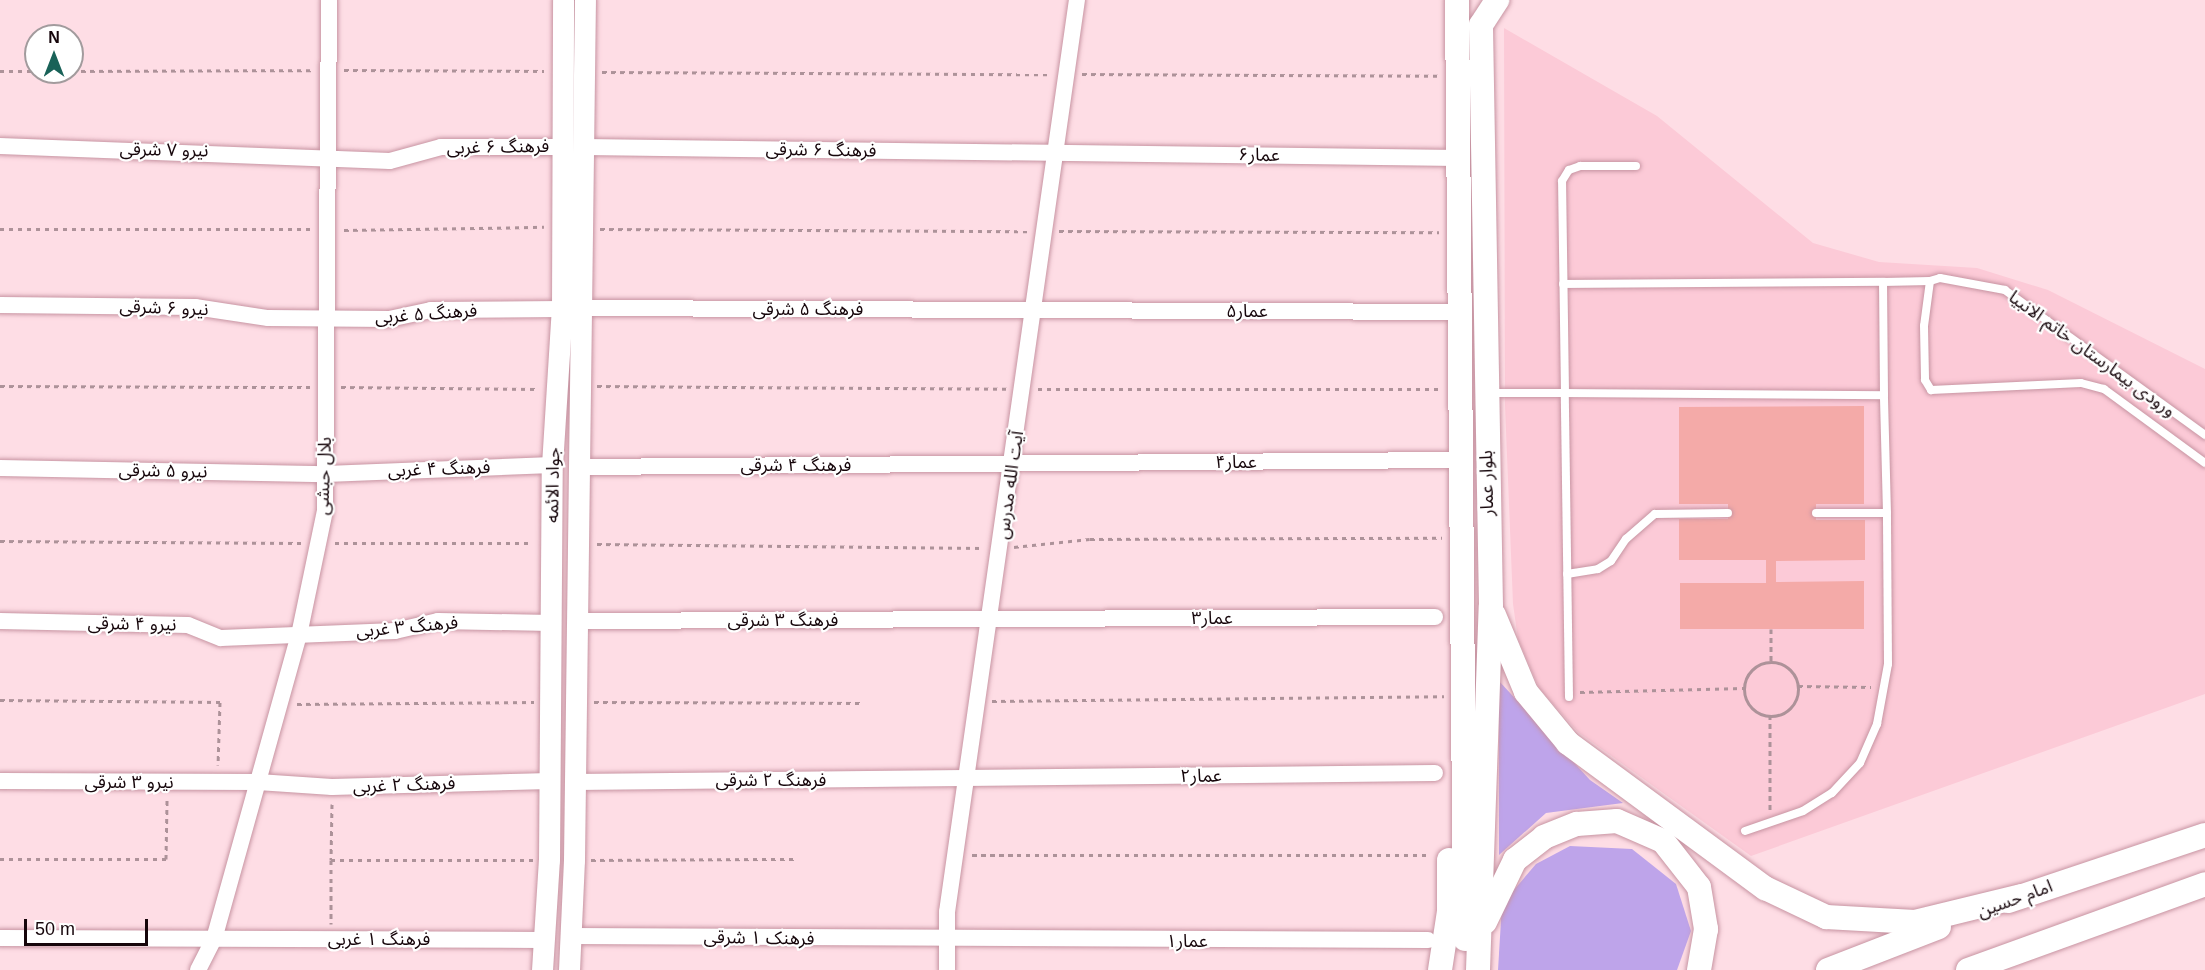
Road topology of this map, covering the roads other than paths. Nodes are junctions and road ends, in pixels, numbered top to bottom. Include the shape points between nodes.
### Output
1 (329, 0) edge
2 (563, 0) edge
3 (585, 0) edge
4 (1077, 0) edge
5 (1457, 0) edge
6 (1497, 0) edge
7 (0, 146) edge
8 (573, 147) junction
9 (1059, 153) junction
10 (1458, 158) junction
11 (327, 159) junction
12 (1636, 166) dead end
13 (1929, 281) junction
14 (1883, 282) junction
15 (1563, 284) junction
16 (0, 305) edge
17 (572, 309) junction
18 (1035, 310) junction
19 (1459, 312) junction
20 (327, 318) junction
21 (1460, 393) junction
22 (1486, 393) junction
23 (1565, 393) junction
24 (1884, 396) junction
25 (2205, 435) edge
26 (1460, 460) junction
27 (1013, 463) junction
28 (2205, 464) edge
29 (552, 465) junction
30 (579, 467) junction
31 (0, 468) edge
32 (326, 474) junction
33 (1728, 513) dead end
34 (1816, 513) dead end
35 (1887, 513) junction
36 (1568, 574) junction
37 (1491, 606) junction
38 (1435, 617) dead end
39 (990, 619) junction
40 (0, 621) edge
41 (576, 621) junction
42 (551, 622) junction
43 (299, 635) junction
44 (1569, 694) road end
45 (1464, 702) junction
46 (1435, 774) dead end
47 (967, 778) junction
48 (0, 781) edge
49 (550, 781) junction
50 (258, 782) junction
51 (575, 782) junction
52 (1745, 831) dead end
53 (2205, 835) edge
54 (2204, 888) edge
55 (2022, 896) junction
56 (1482, 926) junction
57 (570, 936) junction
58 (0, 938) edge
59 (214, 939) junction
60 (543, 940) junction
61 (947, 940) junction
62 (1428, 940) dead end
63 (198, 970) edge
64 (542, 970) edge
65 (569, 970) edge
66 (947, 970) edge
67 (1440, 970) edge
68 (1462, 970) edge
69 (1478, 970) edge
70 (1699, 970) edge
71 (1828, 970) edge
72 (1968, 970) edge

1 - 11 street, بلال حبشی
2 - 8 street, جواد الائمه
3 - 8 street, جواد الائمه via 584,72
4 - 9 street, آیت الله مدرس
5 - 10 main road, بلوار عمار
6 - 22 main road, بلوار عمار via 1481,25
7 - 11 street, نیرو ۷ شرقی via 220,151
8 - 9 street, فرهنگ ۶ شرقی
8 - 11 street, فرهنگ ۶ غربی via 441,147 390,161
8 - 17 street, جواد الائمه
9 - 10 street, عمار۶
9 - 18 street, آیت الله مدرس
10 - 19 main road, بلوار عمار
11 - 20 street, بلال حبشی
12 - 15 lane via 1580,166 1569,170 1562,181
13 - 14 lane, ورودی بیمارستان خاتم الانبیا
13 - 25 lane, ورودی بیمارستان خاتم الانبیا via 1940,278 2004,290
13 - 28 lane via 1924,317 1925,380 1931,390 2081,383 2104,388
14 - 15 lane, ورودی بیمارستان خاتم الانبیا
14 - 24 lane
15 - 23 lane
16 - 20 street, نیرو ۶ شرقی via 195,307 268,318
17 - 18 street, فرهنگ ۵ شرقی
17 - 20 street, فرهنگ ۵ غربی via 431,310 388,318
17 - 29 street, جواد الائمه via 557,390
17 - 30 street, جواد الائمه
18 - 19 street, عمار۵
18 - 27 street, آیت الله مدرس
19 - 21 main road, بلوار عمار
20 - 32 street, بلال حبشی
21 - 22 street
21 - 26 main road, بلوار عمار
22 - 23 lane
22 - 37 main road, بلوار عمار
23 - 24 lane
23 - 36 lane
24 - 35 lane
26 - 27 street, عمار۴
26 - 45 main road, بلوار عمار
27 - 30 street, فرهنگ ۴ شرقی
27 - 39 street, آیت الله مدرس
29 - 32 street, فرهنگ ۴ غربی
29 - 42 street, جواد الائمه
30 - 41 street, جواد الائمه
31 - 32 street, نیرو ۵ شرقی
32 - 43 street, بلال حبشی via 318,543
33 - 36 lane via 1654,514 1626,539 1611,561 1598,569
34 - 35 lane
35 - 52 lane via 1888,664 1877,724 1860,763 1832,793 1803,811
36 - 44 lane
37 - 55 main road via 1526,692 1568,743 1765,888 1826,917 1915,922
37 - 56 main road, بلوار عمار
38 - 39 street, عمار۳
39 - 41 street, فرهنگ ۳ شرقی
39 - 47 street, آیت الله مدرس
40 - 43 street, نیرو ۴ شرقی via 188,625 221,638
41 - 51 street, جواد الائمه
42 - 43 street, فرهنگ ۳ غربی via 438,621 395,631
42 - 49 street, جواد الائمه
43 - 50 street, بلال حبشی
45 - 67 main road via 1450,770 1449,911
45 - 68 main road, بلوار عمار
46 - 47 street, عمار۲
47 - 51 street, فرهنگ ۲ شرقی
47 - 61 street, آیت الله مدرس
48 - 50 street, نیرو ۳ شرقی
49 - 50 street, فرهنگ ۲ غربی via 332,787
49 - 60 street, جواد الائمه
50 - 59 street, بلال حبشی
51 - 57 street, جواد الائمه
53 - 55 main road, امام حسین
54 - 72 main road
55 - 71 main road, امام حسین
56 - 69 main road, بلوار عمار
56 - 70 main road via 1515,860 1544,837 1577,824 1617,821 1663,840 1699,887 1706,929
57 - 61 street, فرهنک ۱ شرقی
57 - 65 street, جواد الائمه
58 - 59 street, فرهنگ ۱ غربی
59 - 60 street, فرهنگ ۱ غربی
59 - 63 street, بلال حبشی
60 - 64 street, جواد الائمه
61 - 62 street, عمار۱
61 - 66 street, آیت الله مدرس

